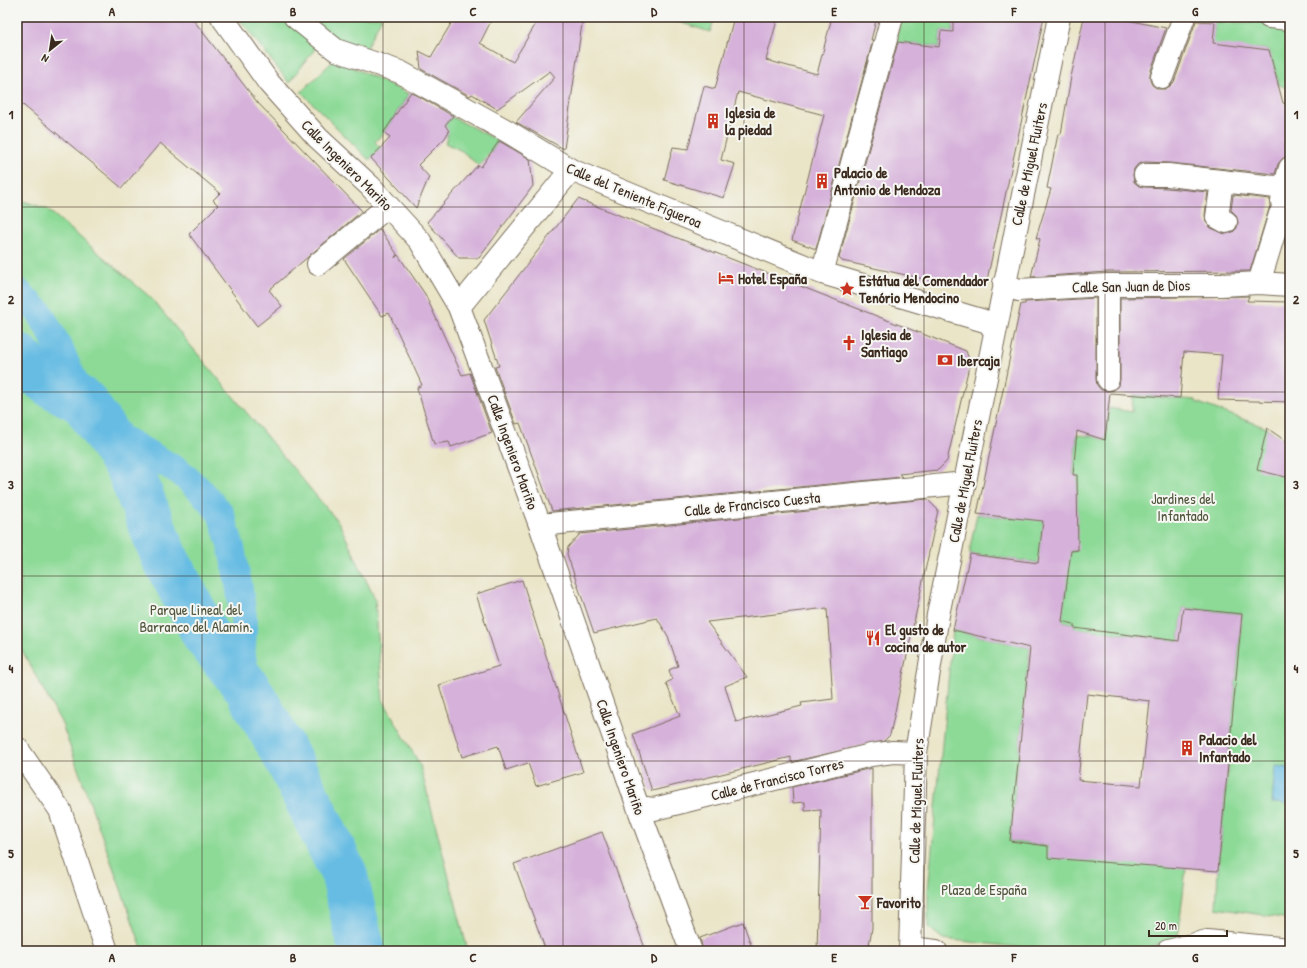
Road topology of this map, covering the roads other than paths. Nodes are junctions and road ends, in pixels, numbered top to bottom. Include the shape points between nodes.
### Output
1 (222, 17) edge
2 (295, 17) edge
3 (892, 17) edge
4 (1059, 17) edge
5 (1184, 17) edge
6 (1269, 17) edge
7 (1290, 19) edge
8 (1162, 77) dead end
9 (571, 170) junction
10 (1145, 174) dead end
11 (1287, 178) edge
12 (1222, 181) junction
13 (388, 206) junction
14 (1285, 215) edge
15 (1226, 222) dead end
16 (318, 264) dead end
17 (822, 273) junction
18 (1004, 283) junction
19 (1259, 283) junction
20 (1108, 285) junction
21 (1290, 285) edge
22 (459, 307) junction
23 (994, 330) junction
24 (1108, 379) dead end
25 (965, 483) junction
26 (540, 525) junction
27 (17, 749) edge
28 (916, 753) junction
29 (638, 807) junction
30 (1192, 947) edge
31 (911, 949) edge
32 (1290, 949) edge
33 (107, 951) edge
34 (691, 951) edge
35 (936, 951) edge
36 (1168, 951) edge

1 - 13 street, Calle Ingeniero Mariño via 269,83 318,138
2 - 9 street, Calle del Teniente Figueroa via 336,50 400,72 507,131
3 - 17 street
4 - 18 street, Calle de Miguel Fluiters
5 - 8 street
6 - 7 street
9 - 17 street, Calle del Teniente Figueroa
9 - 22 street
10 - 12 street
11 - 12 street
11 - 14 street
12 - 15 street via 1217,217
13 - 16 street
13 - 22 street, Calle Ingeniero Mariño via 420,241
14 - 19 street
17 - 23 street, Calle del Teniente Figueroa via 988,322
18 - 20 street, Calle San Juan de Dios via 1018,290
18 - 23 street, Calle de Miguel Fluiters
19 - 20 street, Calle San Juan de Dios
19 - 21 street, Calle San Juan de Dios
20 - 24 street
22 - 26 street, Calle Ingeniero Mariño
23 - 25 street, Calle de Miguel Fluiters
25 - 26 street, Calle de Francisco Cuesta
25 - 28 street, Calle de Miguel Fluiters via 938,615
26 - 29 street, Calle Ingeniero Mariño
27 - 33 street via 60,810
28 - 29 street, Calle de Francisco Torres via 893,752 871,755 654,809
28 - 31 street, Calle de Miguel Fluiters
29 - 34 street, Calle Ingeniero Mariño
30 - 32 street via 1207,941
30 - 36 street
31 - 35 street

